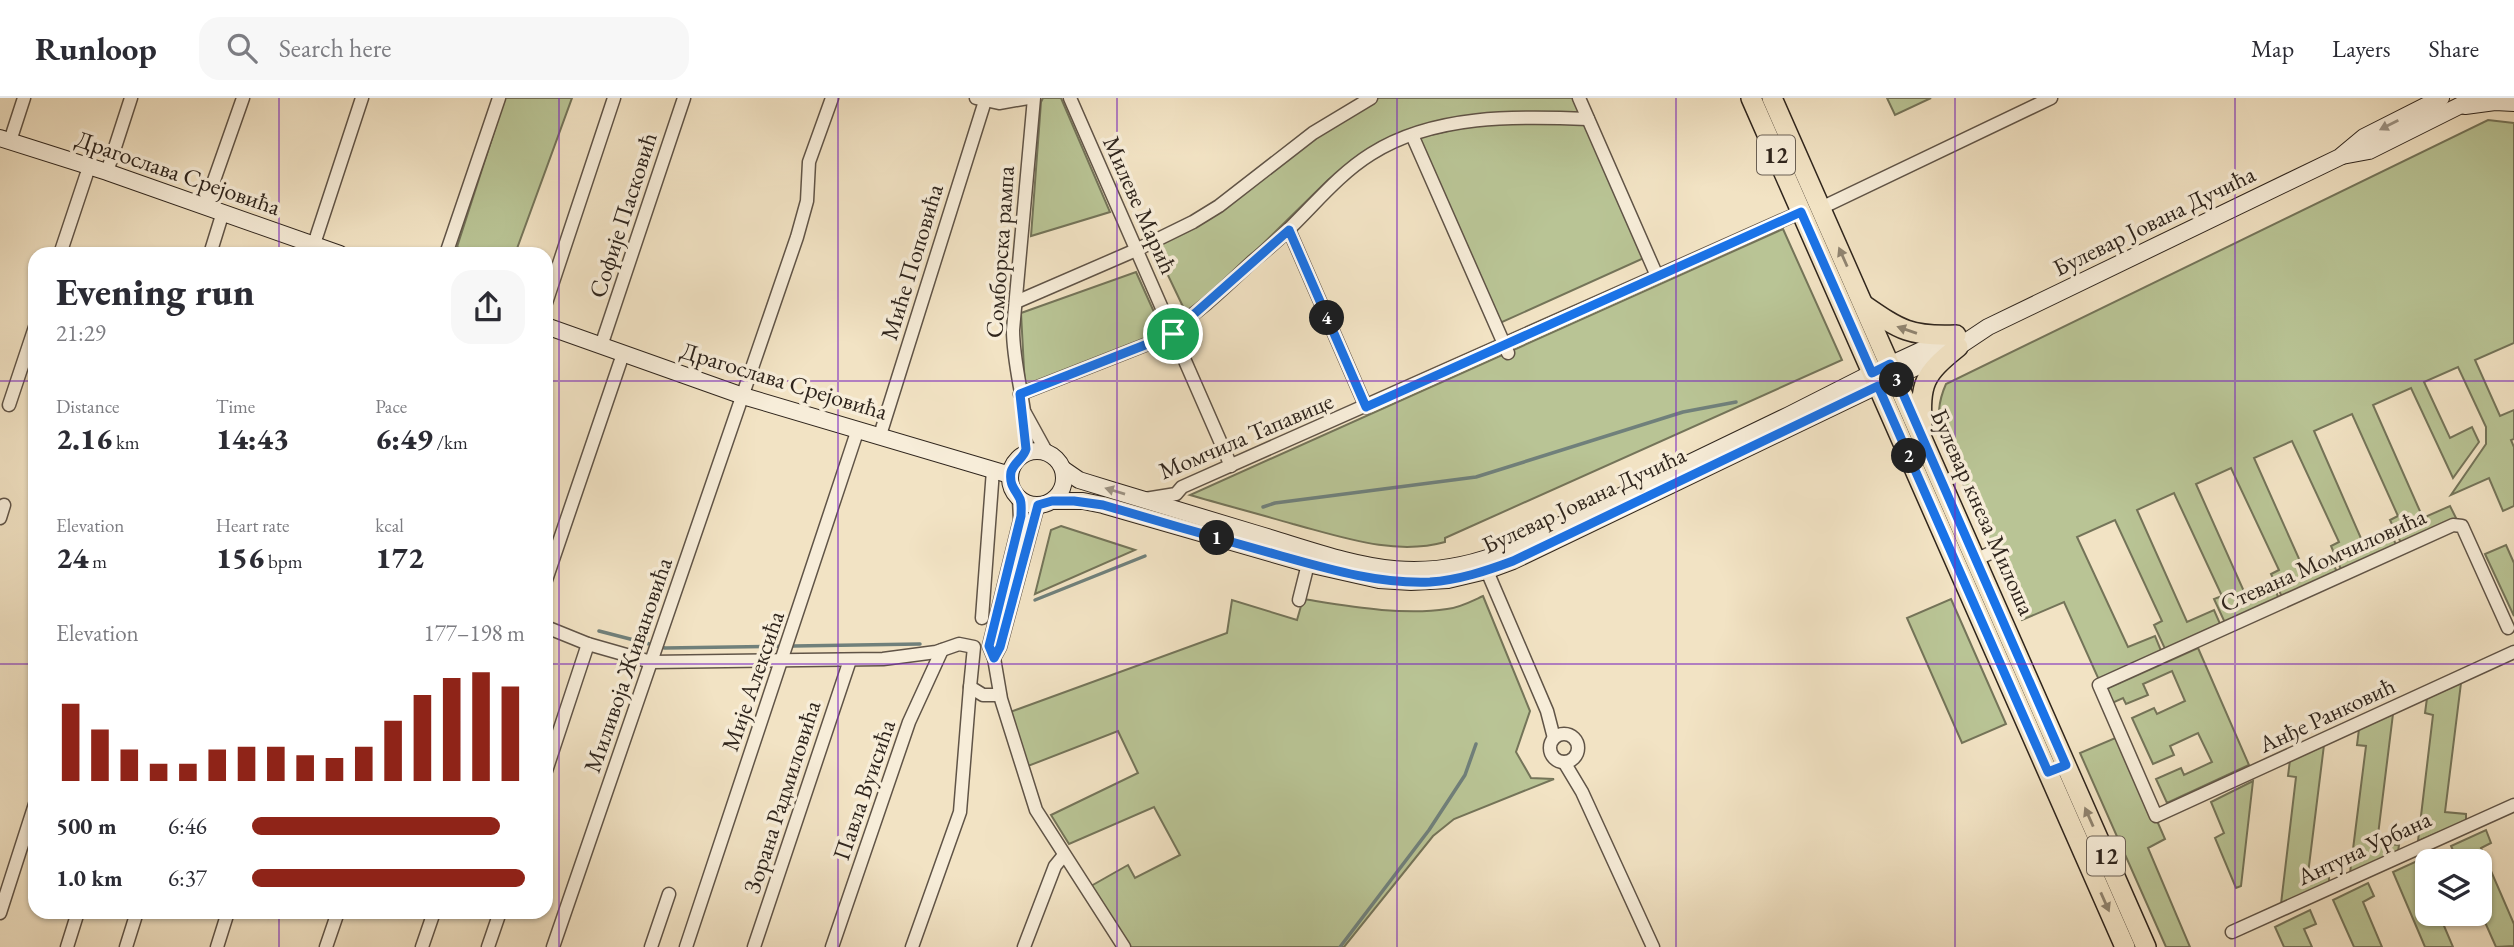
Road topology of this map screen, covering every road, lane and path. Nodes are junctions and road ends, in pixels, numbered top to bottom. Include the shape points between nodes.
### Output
1 (24, 98) edge
2 (131, 98) edge
3 (243, 98) edge
4 (362, 98) edge
5 (499, 98) edge
6 (614, 98) edge
7 (684, 98) edge
8 (832, 98) edge
9 (1028, 98) edge
10 (1034, 98) edge
11 (1070, 98) edge
12 (1371, 98) edge
13 (1579, 98) edge
14 (1751, 98) edge
15 (1772, 98) edge
16 (2051, 98) edge
17 (2475, 98) edge
18 (981, 99) edge
19 (2448, 103) edge
20 (2514, 103) edge
21 (1588, 119) junction
22 (1412, 135) junction
23 (5, 139) edge
24 (89, 167) junction
25 (107, 172) junction
26 (205, 206) junction
27 (1821, 208) junction
28 (223, 212) junction
29 (1801, 212) junction
30 (1289, 230) junction
31 (314, 244) junction
32 (62, 247) edge
33 (212, 247) edge
34 (322, 247) edge
35 (448, 247) edge
36 (1136, 250) junction
37 (1657, 276) junction
38 (553, 282) edge
39 (1016, 302) junction
40 (1864, 305) junction
41 (553, 329) edge
42 (1172, 331) junction
43 (1957, 341) junction
44 (601, 346) junction
45 (28, 348) edge
46 (1507, 349) junction
47 (623, 354) junction
48 (1884, 375) junction
49 (1020, 394) junction
50 (743, 396) junction
51 (9, 405) dead end
52 (1366, 407) junction
53 (1023, 408) junction
54 (858, 429) junction
55 (880, 435) junction
56 (1922, 435) junction
57 (1047, 453) junction
58 (1026, 454) junction
59 (1231, 467) junction
60 (1063, 469) junction
61 (993, 470) junction
62 (1010, 475) junction
63 (1020, 499) junction
64 (1177, 502) junction
65 (1045, 503) junction
66 (4, 505) dead end
67 (0, 518) edge
68 (553, 559) edge
69 (1308, 564) junction
70 (1484, 566) junction
71 (1298, 600) dead end
72 (982, 618) dead end
73 (2511, 629) edge
74 (553, 630) edge
75 (588, 644) junction
76 (2514, 646) edge
77 (654, 650) junction
78 (786, 650) junction
79 (942, 650) junction
80 (2514, 652) edge
81 (994, 658) junction
82 (850, 660) junction
83 (970, 687) junction
84 (1000, 695) junction
85 (1558, 736) junction
86 (553, 750) edge
87 (1569, 760) junction
88 (2057, 768) junction
89 (2514, 805) edge
90 (2156, 816) joint
91 (28, 826) edge
92 (1064, 855) junction
93 (669, 894) dead end
94 (0, 913) edge
95 (76, 919) edge
96 (135, 919) edge
97 (226, 919) edge
98 (336, 919) edge
99 (432, 919) edge
100 (498, 919) edge
101 (2232, 932) dead end
102 (67, 947) edge
103 (126, 947) edge
104 (216, 947) edge
105 (327, 947) edge
106 (422, 947) edge
107 (488, 947) edge
108 (553, 947) edge
109 (651, 947) edge
110 (685, 947) edge
111 (754, 947) edge
112 (832, 947) edge
113 (912, 947) edge
114 (1024, 947) edge
115 (1124, 947) edge
116 (1653, 947) edge
117 (2125, 947) edge
118 (2146, 947) edge

1 - 23 street
2 - 25 street
3 - 26 street
4 - 31 street
5 - 35 street
6 - 38 street
7 - 44 street, Софије Пасковић
8 - 50 street, Миливоја Живановића via 809,162 807,201 797,237
9 - 18 street via 999,103
10 - 39 street, Сомборска рампа
11 - 36 street, Милеве Марић
12 - 36 street via 1313,133 1219,206
13 - 21 street
14 - 29 main road, Булевар кнеза Милоша / 12
15 - 27 main road, Булевар кнеза Милоша / 12
16 - 27 street
17 - 19 street, Булевар Јована Дучића
18 - 55 street, Миће Поповића
19 - 20 street
19 - 43 street, Булевар Јована Дучића via 2368,151 2340,157
21 - 22 street via 1477,121
21 - 37 street
22 - 30 street via 1371,154 1333,184
22 - 46 street
23 - 24 street, Драгослава Срејовића
24 - 25 street, Драгослава Срејовића
24 - 32 street
25 - 26 street, Драгослава Срејовића
26 - 28 street, Драгослава Срејовића
40 -> 27 main road, Булевар кнеза Милоша / 12
28 - 31 street, Драгослава Срејовића
28 - 33 street
29 - 37 street, Момчила Тапавице
29 - 48 main road, Булевар кнеза Милоша / 12
30 - 42 street
30 - 52 street, Момчила Тапавице
31 - 34 street, Драгослава Срејовића
36 - 39 street
36 - 42 street, Милеве Марић
37 - 46 street, Момчила Тапавице
39 - 49 street, Сомборска рампа via 1013,348
43 -> 40 main road via 1906,331
40 - 48 main road, Булевар кнеза Милоша / 12
41 - 44 street, Драгослава Срејовића
42 - 49 street
42 - 59 street, Милеве Марић
43 - 48 street, Булевар Јована Дучића
43 - 56 main road via 1924,385
44 - 47 street, Драгослава Срејовића
45 - 51 street
46 - 52 street, Момчила Тапавице
47 - 50 street, Драгослава Срејовића
47 - 68 street
48 - 56 main road, Булевар кнеза Милоша / 12
48 - 70 street, Булевар Јована Дучића via 1692,462
48 - 88 main road, Булевар кнеза Милоша / 12
49 - 53 street, Сомборска рампа
50 - 54 street, Драгослава Срејовића
50 - 77 street, Миливоја Живановића
52 - 59 street, Момчила Тапавице
53 - 57 street, Сомборска рампа
53 - 58 street, Сомборска рампа
54 - 55 street, Драгослава Срејовића
54 - 78 street, Мије Алексића
55 - 61 street, Драгослава Срејовића
56 - 88 main road, Булевар кнеза Милоша / 12 via 1986,555
57 - 58 street
57 - 60 street
58 - 62 street
59 - 64 street, Момчила Тапавице via 1182,487
64 -> 60 street, Булевар Јована Дучића via 1141,500 1079,481
60 - 65 street via 1064,484 1058,496
61 - 62 street, Драгослава Срејовића
61 - 72 street
62 - 63 street
63 - 65 street
63 - 81 street via 1020,520 989,646
64 - 70 street, Булевар Јована Дучића via 1338,559 1382,569
65 - 69 street, Булевар Јована Дучића via 1103,505
65 - 81 street
66 - 67 street
69 - 70 street, Булевар Јована Дучића via 1379,580 1411,582 1448,580
69 - 71 street
70 - 85 street
73 - 76 street
73 - 90 street, Стевана Момчиловића via 2462,526 2453,525 2099,685
74 - 75 street
75 - 77 street
75 - 86 street
77 - 78 street
77 - 108 street, Миливоја Живановића
78 - 82 street
78 - 110 street, Мије Алексића
79 - 82 street
79 - 83 street via 959,644 974,647
79 - 112 street, Павла Вуисића via 909,722
80 - 90 street, Анђе Ранковић
81 - 84 street
82 - 111 street, Зорана Радмиловића
83 - 84 street via 984,695
83 - 113 street via 960,812
84 - 92 street via 1036,810
85 - 87 street via 1550,751 1556,759
85 - 87 street via 1569,735 1577,741 1578,750
87 - 116 street
88 -> 117 main road, Булевар кнеза Милоша / 12
118 -> 88 main road, Булевар кнеза Милоша / 12
89 - 101 street, Антуна Урбана
91 - 94 street
92 - 114 street via 1055,866
92 - 115 street
93 - 109 street
95 - 102 street
96 - 103 street
97 - 104 street
98 - 105 street
99 - 106 street
100 - 107 street

